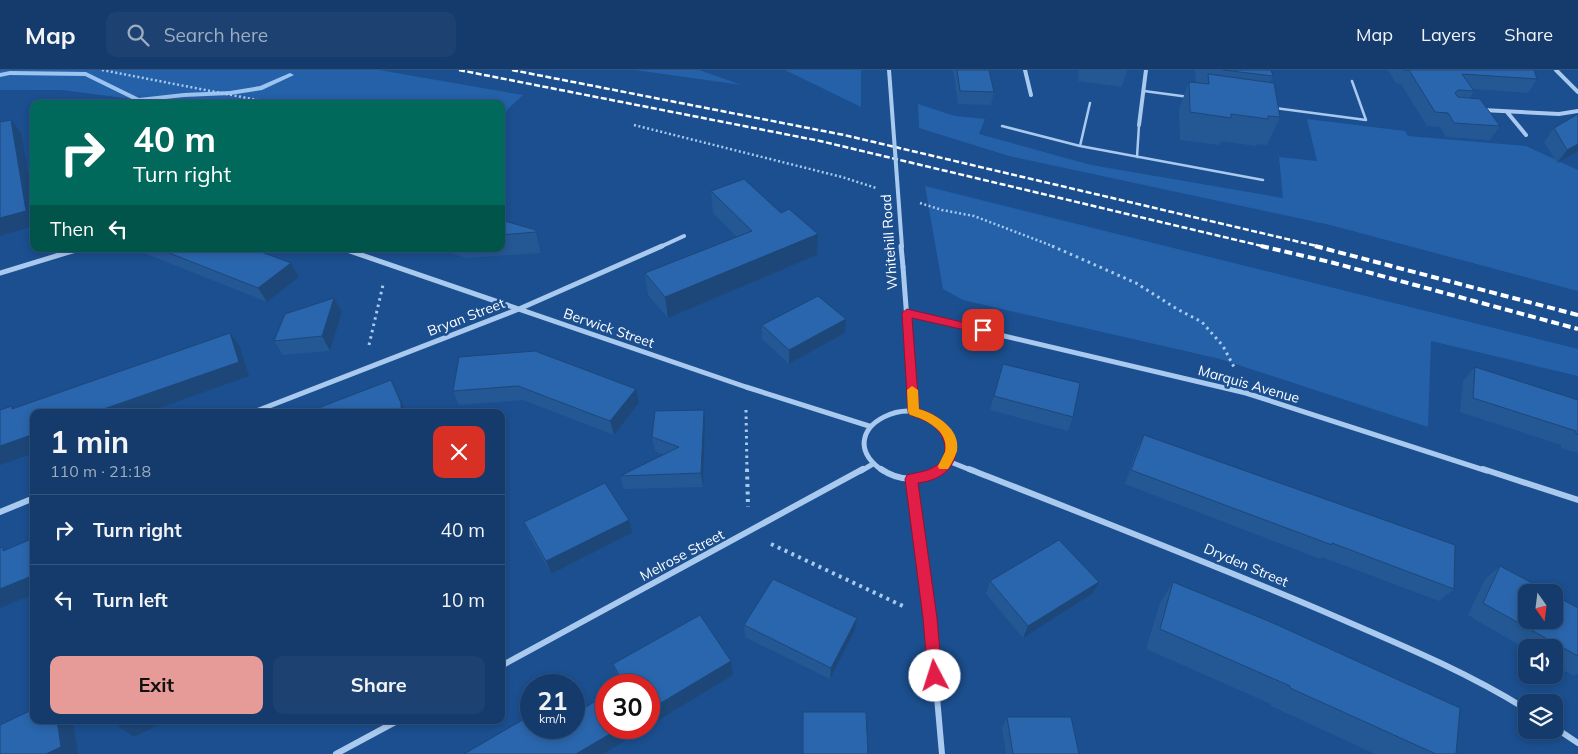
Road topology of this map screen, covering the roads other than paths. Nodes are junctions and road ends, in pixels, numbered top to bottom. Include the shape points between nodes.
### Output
1 (889, 70) edge
2 (1025, 70) edge
3 (1146, 70) edge
4 (1556, 70) edge
5 (1352, 82) dead end
6 (1144, 91) junction
7 (1578, 92) edge
8 (1031, 95) dead end
9 (1192, 97) edge
10 (1090, 103) dead end
11 (1270, 107) edge
12 (1479, 110) edge
13 (1578, 111) edge
14 (1507, 112) junction
15 (1139, 125) joint
16 (1002, 126) dead end
17 (1526, 135) dead end
18 (1080, 146) junction
19 (1137, 157) junction
20 (1263, 180) dead end
21 (684, 236) dead end
22 (69, 252) edge
23 (352, 252) edge
24 (0, 273) edge
25 (519, 309) junction
26 (907, 313) junction
27 (262, 409) edge
28 (914, 412) junction
29 (869, 426) junction
30 (948, 461) junction
31 (874, 464) junction
32 (911, 479) junction
33 (30, 500) edge
34 (1578, 500) edge
35 (0, 512) edge
36 (505, 664) edge
37 (1518, 704) edge
38 (392, 724) edge
39 (1563, 733) edge
40 (1578, 743) edge
41 (336, 754) edge
42 (942, 754) edge

1 - 26 street, Whitehill Road, bridge
2 - 8 street
3 - 6 street
4 - 7 street
5 - 11 lane via 1366,120
6 - 9 lane
6 - 15 street
10 - 18 lane
12 - 14 street
13 - 14 street via 1559,114
14 - 17 street
15 - 19 lane
16 - 18 lane
18 - 19 lane
19 - 20 lane
21 - 25 street, Bryan Street
22 - 24 street
23 - 25 street, Berwick Street
25 - 27 street, Bryan Street
25 - 29 street, Berwick Street
26 - 28 street, Whitehill Road
26 - 34 street, Marquis Avenue via 1246,393
28 - 29 street via 888,413
28 - 30 street via 926,415 945,430 950,440
29 - 31 street via 863,445
30 - 32 street via 933,474
30 - 37 street, Dryden Street via 1217,566 1420,653
31 - 32 street via 884,472
31 - 36 street, Melrose Street
32 - 42 street via 930,618
33 - 35 street
38 - 41 street
39 - 40 street

